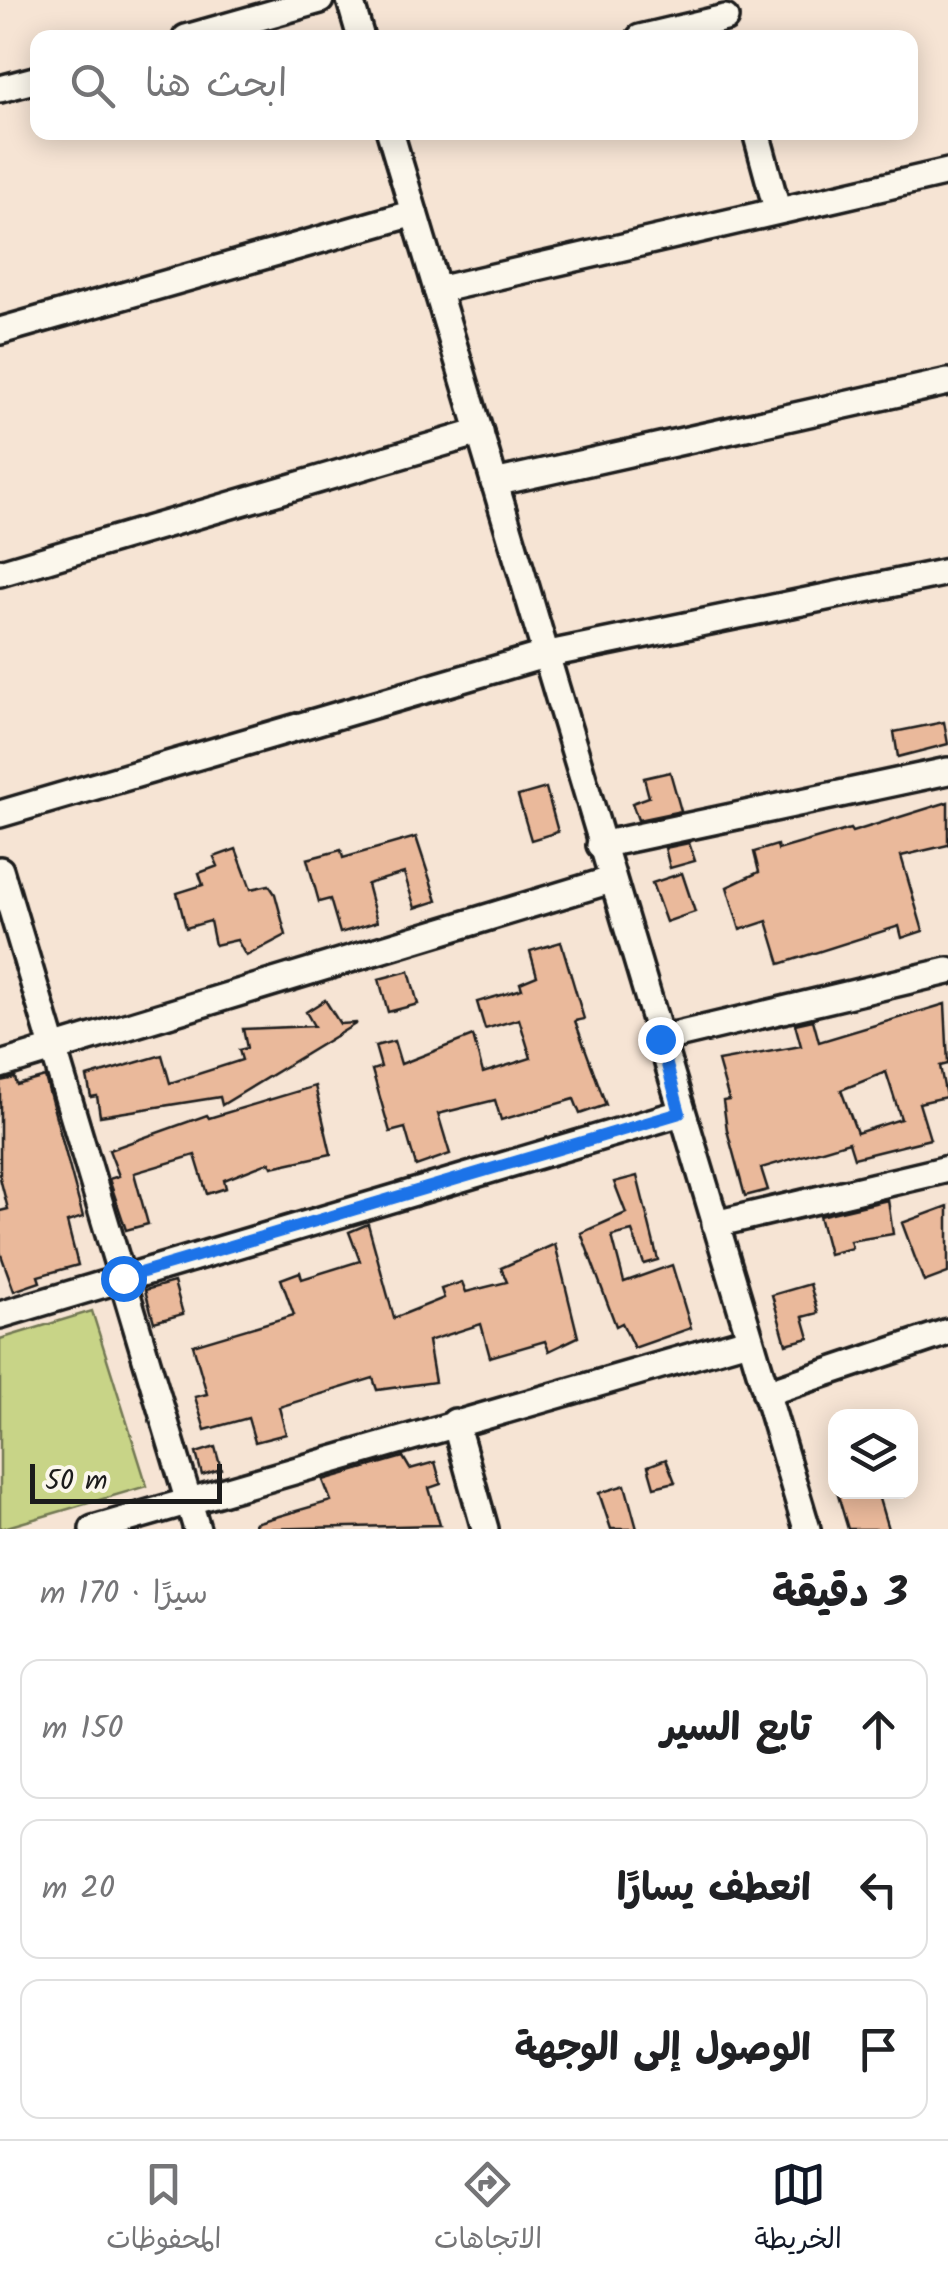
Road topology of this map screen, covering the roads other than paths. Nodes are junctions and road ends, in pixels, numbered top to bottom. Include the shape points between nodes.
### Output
1 (320, 0) edge
2 (350, 0) edge
3 (725, 18) edge
4 (214, 30) edge
5 (359, 30) edge
6 (674, 30) edge
7 (30, 81) edge
8 (0, 89) edge
9 (392, 140) edge
10 (758, 140) edge
11 (948, 172) edge
12 (777, 209) junction
13 (414, 213) junction
14 (437, 290) junction
15 (0, 330) edge
16 (948, 382) edge
17 (480, 432) junction
18 (494, 482) junction
19 (948, 572) edge
20 (0, 573) edge
21 (544, 656) junction
22 (948, 771) edge
23 (0, 814) edge
24 (600, 845) junction
25 (0, 870) edge
26 (611, 880) junction
27 (948, 971) edge
28 (660, 1039) junction
29 (54, 1049) junction
30 (0, 1065) edge
31 (680, 1113) junction
32 (948, 1169) edge
33 (715, 1224) junction
34 (123, 1278) junction
35 (0, 1315) edge
36 (948, 1332) edge
37 (748, 1340) junction
38 (766, 1393) junction
39 (456, 1422) junction
40 (189, 1500) junction
41 (93, 1529) edge
42 (197, 1529) edge
43 (485, 1529) edge
44 (807, 1529) edge

1 - 4 street
2 - 5 street
3 - 6 street
7 - 8 street
9 - 13 street
10 - 12 street
11 - 12 street
12 - 14 street
13 - 14 street
13 - 15 street
14 - 17 street
16 - 18 street
17 - 18 street
17 - 20 street
18 - 21 street
19 - 21 street
21 - 23 street
21 - 24 street
22 - 24 street
24 - 26 street
25 - 29 street
26 - 28 street
26 - 29 street
27 - 28 street
28 - 31 street
29 - 30 street
29 - 34 street
31 - 33 street
31 - 34 street
32 - 33 street
33 - 37 street
34 - 35 street
34 - 40 street
36 - 38 street
37 - 38 street
37 - 39 street
38 - 44 street
39 - 40 street
39 - 43 street
40 - 41 street
40 - 42 street

